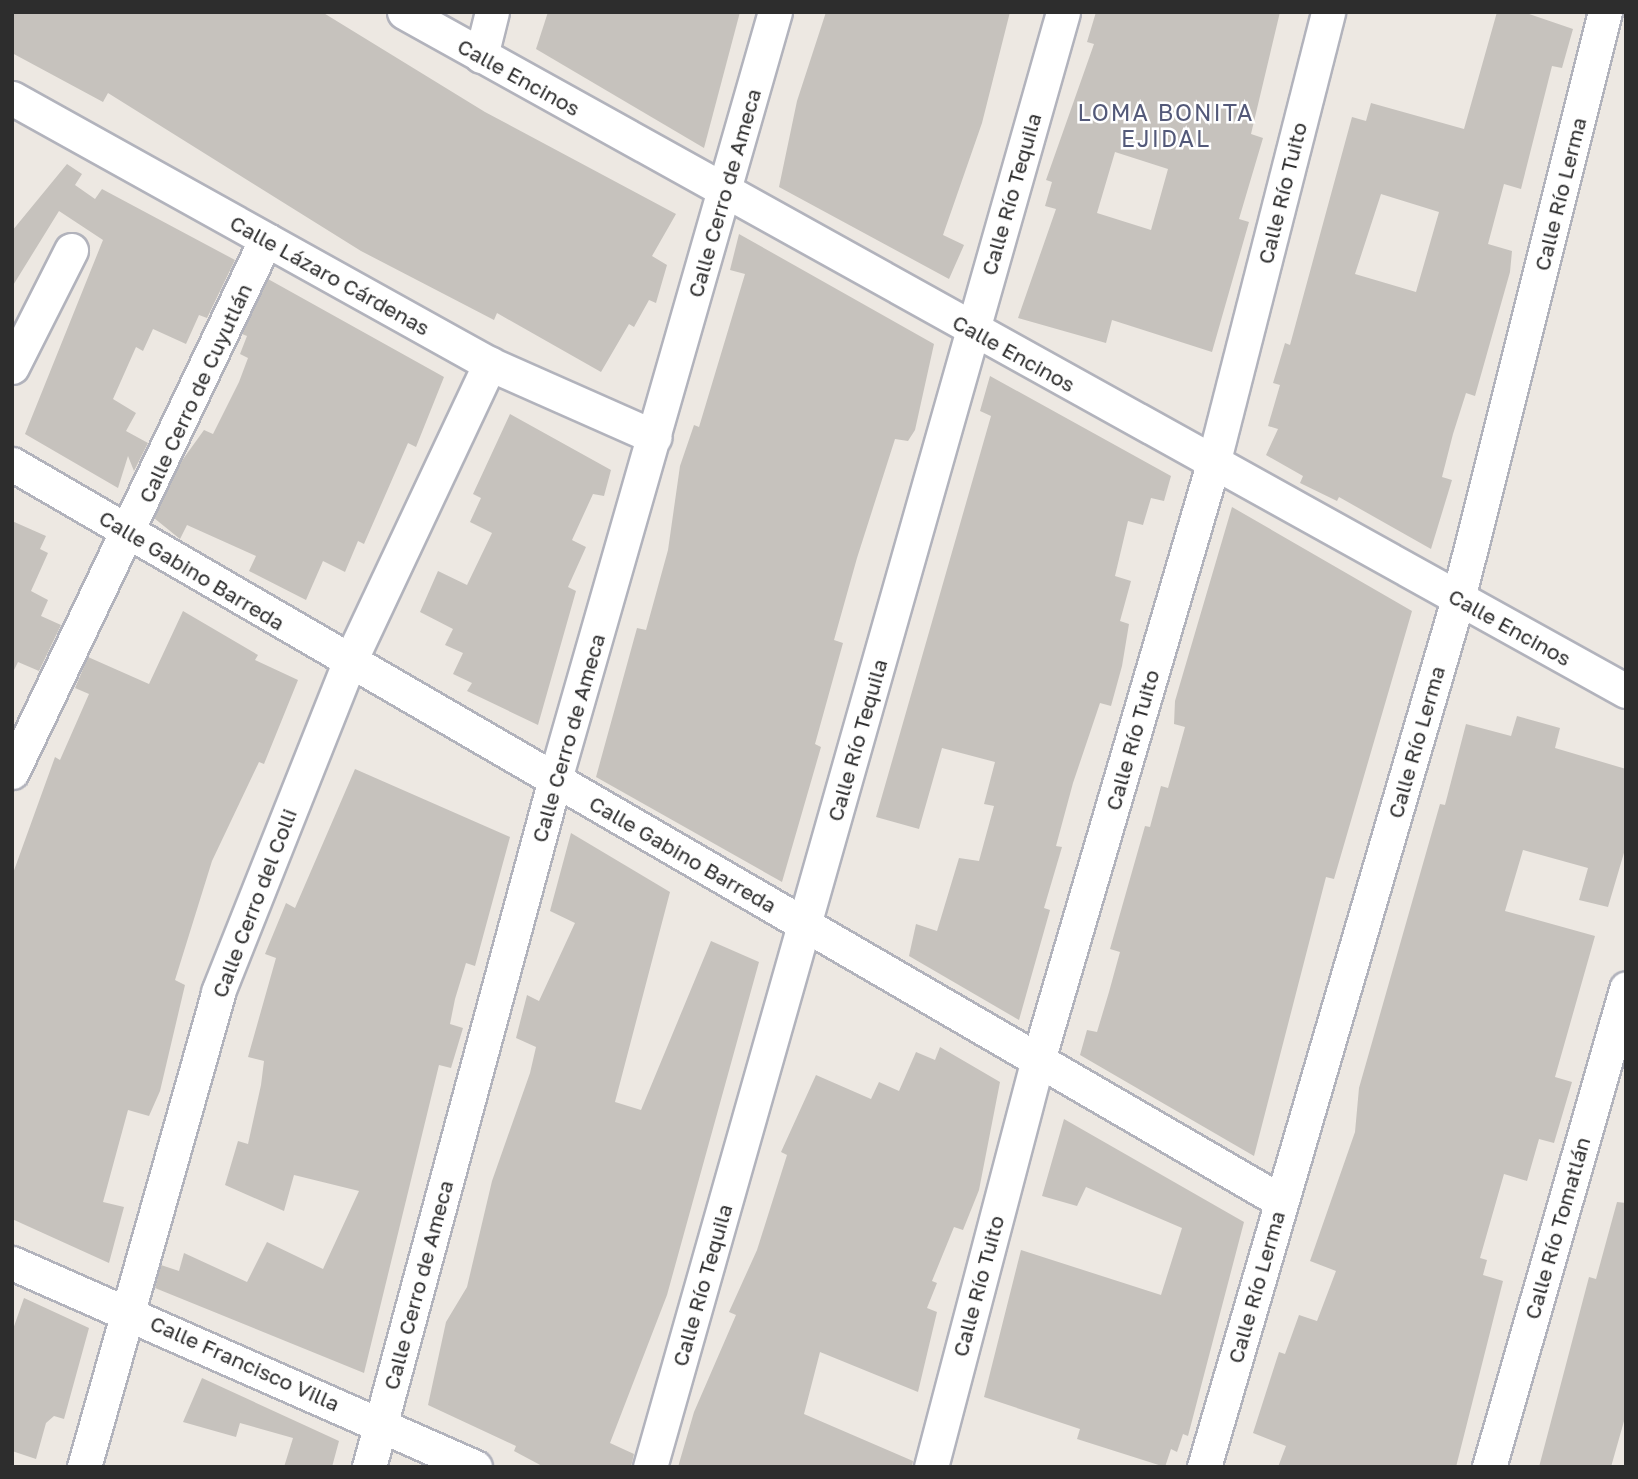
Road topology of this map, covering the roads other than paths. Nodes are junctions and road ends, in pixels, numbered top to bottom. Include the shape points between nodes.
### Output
1 (404, 12) edge
2 (492, 12) edge
3 (775, 12) edge
4 (1063, 12) edge
5 (1328, 12) edge
6 (1605, 12) edge
7 (481, 55) junction
8 (12, 98) edge
9 (724, 192) junction
10 (266, 239) junction
11 (71, 250) dead end
12 (973, 330) junction
13 (490, 364) junction
14 (12, 367) edge
15 (655, 437) junction
16 (12, 464) edge
17 (1213, 464) junction
18 (131, 533) junction
19 (1458, 599) junction
20 (349, 663) junction
21 (1626, 691) edge
22 (12, 772) edge
23 (555, 779) junction
24 (805, 925) junction
25 (1626, 988) edge
26 (1038, 1060) junction
27 (1281, 1200) junction
28 (12, 1263) edge
29 (128, 1311) junction
30 (381, 1424) junction
31 (84, 1467) edge
32 (369, 1467) edge
33 (475, 1467) edge
34 (650, 1467) edge
35 (931, 1467) edge
36 (1204, 1467) edge
37 (1489, 1467) edge

1 - 7 street, Calle Encinos
2 - 7 street
3 - 9 street, Calle Cerro de Ameca
4 - 12 street, Calle Río Tequila
5 - 17 street, Calle Río Tuito
6 - 19 street, Calle Río Lerma
7 - 9 street, Calle Encinos
8 - 10 street, Calle Lázaro Cárdenas
9 - 12 street, Calle Encinos
9 - 15 street, Calle Cerro de Ameca
10 - 13 street, Calle Lázaro Cárdenas
10 - 18 street, Calle Cerro de Cuyutlán
11 - 14 street
12 - 17 street, Calle Encinos
12 - 24 street, Calle Río Tequila
13 - 15 street, Calle Lázaro Cárdenas
13 - 20 street, Calle Cerro del Colli
15 - 23 street, Calle Cerro de Ameca
16 - 18 street, Calle Gabino Barreda
17 - 19 street, Calle Encinos
17 - 26 street, Calle Río Tuito
18 - 20 street, Calle Gabino Barreda
18 - 22 street, Calle Cerro de Cuyutlán
19 - 21 street, Calle Encinos
19 - 27 street, Calle Río Lerma
20 - 23 street, Calle Gabino Barreda
20 - 29 street, Calle Cerro del Colli via 218,992
23 - 24 street, Calle Gabino Barreda
23 - 30 street, Calle Cerro de Ameca
24 - 26 street, Calle Gabino Barreda
24 - 34 street, Calle Río Tequila
25 - 37 street, Calle Río Tomatlán
26 - 27 street, Calle Gabino Barreda
26 - 35 street, Calle Río Tuito
27 - 36 street, Calle Río Lerma
28 - 29 street, Calle Francisco Villa
29 - 30 street, Calle Francisco Villa
29 - 31 street, Calle Cerro del Colli
30 - 32 street, Calle Cerro de Ameca
30 - 33 street, Calle Francisco Villa

